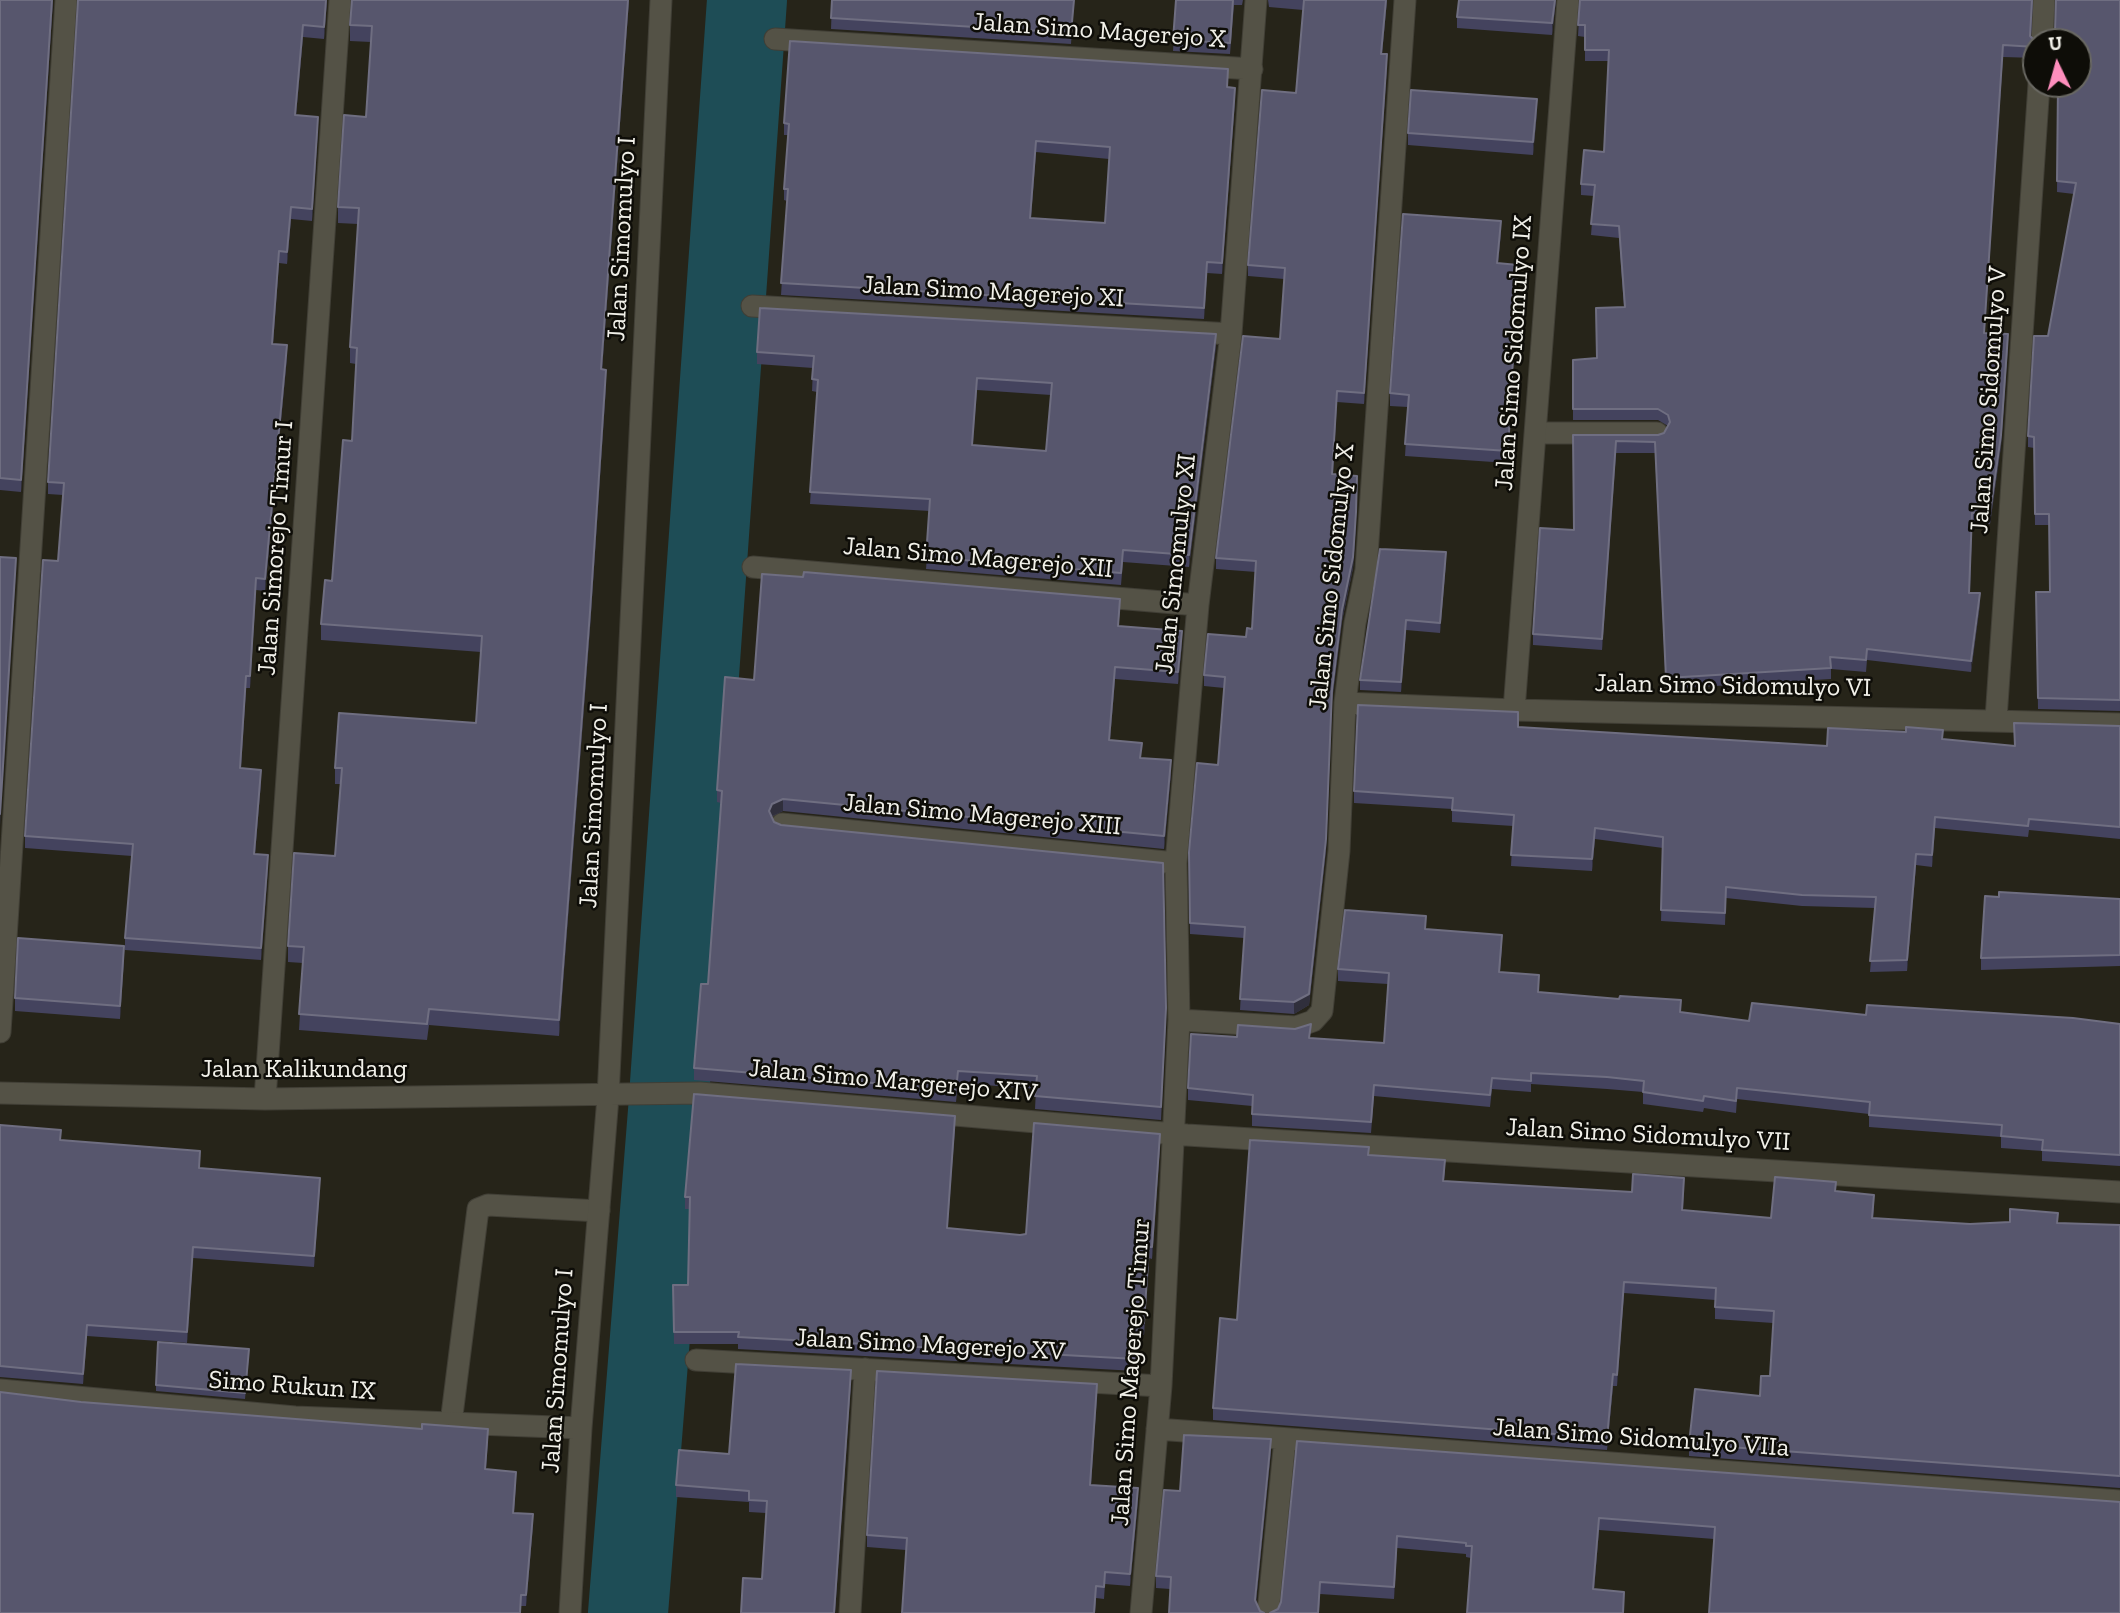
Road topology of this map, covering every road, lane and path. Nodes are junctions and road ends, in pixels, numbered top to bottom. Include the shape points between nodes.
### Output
1 (66, 0) edge
2 (340, 0) edge
3 (661, 0) edge
4 (1256, 0) edge
5 (1405, 0) edge
6 (1568, 0) edge
7 (2045, 0) edge
8 (2043, 28) edge
9 (775, 39) dead end
10 (1252, 69) junction
11 (2038, 98) edge
12 (752, 306) dead end
13 (1231, 334) junction
14 (1536, 433) junction
15 (1657, 433) edge
16 (753, 567) dead end
17 (1198, 605) junction
18 (1345, 702) junction
19 (1514, 710) junction
20 (1996, 719) junction
21 (2120, 724) edge
22 (782, 824) edge
23 (1176, 863) junction
24 (1179, 1020) junction
25 (0, 1032) edge
26 (0, 1093) edge
27 (608, 1097) junction
28 (265, 1100) junction
29 (1173, 1134) junction
30 (2120, 1192) edge
31 (599, 1211) junction
32 (696, 1360) dead end
33 (865, 1369) junction
34 (1161, 1386) junction
35 (0, 1390) edge
36 (452, 1423) junction
37 (581, 1428) junction
38 (1157, 1430) junction
39 (1285, 1439) junction
40 (2120, 1502) edge
41 (570, 1613) edge
42 (850, 1613) edge
43 (1141, 1613) edge
44 (1268, 1613) edge

1 - 25 street
2 - 28 street, Jalan Simorejo Timur I
3 - 27 street, Jalan Simomulyo I
4 - 10 street, Jalan Simomulyo XI
5 - 18 street, Jalan Simo Sidomulyo X via 1366,570
6 - 14 street, Jalan Simo Sidomulyo IX
7 - 8 street
9 - 10 street, Jalan Simo Magerejo X
10 - 13 street, Jalan Simomulyo XI
11 - 20 street, Jalan Simo Sidomulyo V
12 - 13 street, Jalan Simo Magerejo XI
13 - 17 street, Jalan Simomulyo XI
14 - 15 street
14 - 19 street, Jalan Simo Sidomulyo IX
16 - 17 street, Jalan Simo Magerejo XII
17 - 23 street, Jalan Simomulyo XI
18 - 19 street, Jalan Simo Sidomulyo VI
18 - 24 street, Jalan Simo Sidomulyo X via 1339,851 1322,1011 1313,1021 1296,1027
19 - 20 street, Jalan Simo Sidomulyo VI
20 - 21 street, Jalan Simo Sidomulyo VI
22 - 23 street, Jalan Simo Magerejo XIII
23 - 24 street, Jalan Simomulyo XI
24 - 29 street, Jalan Simomulyo XI
26 - 28 street, Jalan Kalikundang
27 - 28 street, Jalan Kalikundang
27 - 29 street, Jalan Simo Margerejo XIV via 685,1093
27 - 31 street, Jalan Simomulyo I
29 - 30 street, Jalan Simo Sidomulyo VII
29 - 34 street, Jalan Simo Magerejo Timur
31 - 36 street via 488,1205 478,1209
31 - 37 street, Jalan Simomulyo I
32 - 33 street, Jalan Simo Magerejo XV
33 - 34 street, Jalan Simo Magerejo XV
33 - 42 street
34 - 38 street, Jalan Simo Magerejo Timur
35 - 36 street, Simo Rukun IX via 295,1417
36 - 37 street, Simo Rukun IX
37 - 41 street, Jalan Simomulyo I
38 - 39 street, Jalan Simo Sidomulyo VIIa
38 - 43 street, Jalan Simo Magerejo Timur
39 - 40 street, Jalan Simo Sidomulyo VIIa
39 - 44 street

